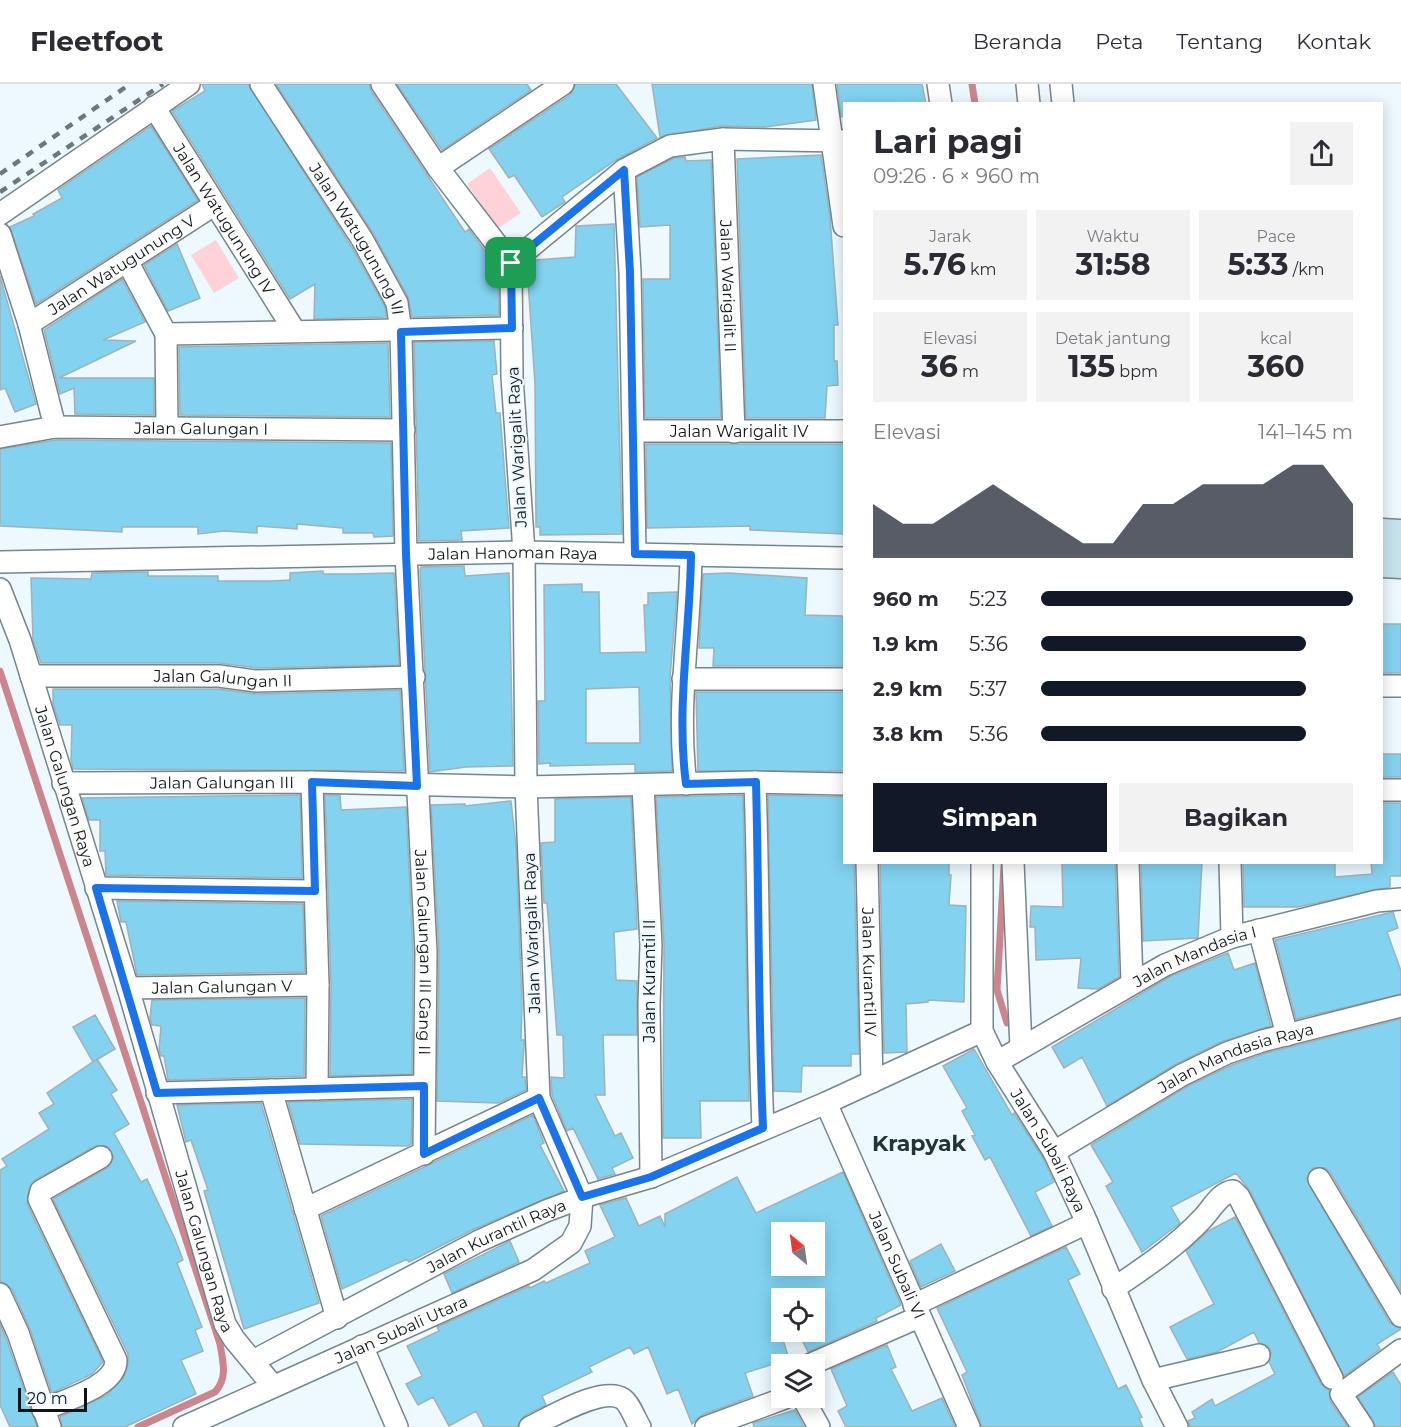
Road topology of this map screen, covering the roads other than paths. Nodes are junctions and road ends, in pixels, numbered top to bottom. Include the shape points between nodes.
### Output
1 (189, 84) edge
2 (261, 84) edge
3 (382, 84) edge
4 (563, 84) edge
5 (824, 84) edge
6 (938, 84) edge
7 (1028, 84) edge
8 (1061, 84) edge
9 (941, 102) edge
10 (1029, 102) edge
11 (1063, 102) edge
12 (154, 107) junction
13 (723, 139) junction
14 (838, 142) edge
15 (438, 168) junction
16 (624, 170) junction
17 (214, 205) junction
18 (843, 212) edge
19 (0, 214) edge
20 (0, 234) edge
21 (127, 261) junction
22 (511, 263) junction
23 (29, 324) junction
24 (512, 328) junction
25 (294, 330) junction
26 (401, 332) junction
27 (166, 334) junction
28 (167, 427) junction
29 (55, 428) junction
30 (404, 430) junction
31 (633, 431) junction
32 (843, 431) edge
33 (734, 432) junction
34 (0, 437) edge
35 (1383, 534) edge
36 (1401, 535) edge
37 (524, 552) junction
38 (406, 554) junction
39 (635, 554) junction
40 (691, 555) junction
41 (843, 558) edge
42 (1383, 561) edge
43 (0, 562) edge
44 (1401, 563) edge
45 (0, 589) edge
46 (31, 676) junction
47 (414, 677) junction
48 (683, 679) junction
49 (843, 679) edge
50 (1383, 686) edge
51 (1401, 686) edge
52 (312, 782) junction
53 (756, 782) junction
54 (63, 783) junction
55 (686, 784) junction
56 (843, 784) edge
57 (417, 786) junction
58 (643, 786) junction
59 (526, 787) junction
60 (1383, 790) edge
61 (1401, 790) edge
62 (867, 864) edge
63 (982, 864) edge
64 (1013, 864) edge
65 (1128, 864) edge
66 (1230, 864) edge
67 (96, 888) junction
68 (315, 891) junction
69 (1401, 899) edge
70 (1259, 930) junction
71 (1232, 937) junction
72 (1132, 983) junction
73 (318, 985) junction
74 (128, 988) junction
75 (1401, 1006) edge
76 (982, 1031) junction
77 (1287, 1035) junction
78 (1010, 1054) junction
79 (873, 1082) junction
80 (424, 1086) junction
81 (317, 1089) junction
82 (271, 1090) junction
83 (157, 1093) junction
84 (539, 1098) junction
85 (826, 1102) junction
86 (763, 1128) junction
87 (1057, 1150) junction
88 (424, 1154) junction
89 (101, 1157) dead end
90 (651, 1177) junction
91 (1319, 1179) dead end
92 (582, 1197) junction
93 (305, 1209) junction
94 (1086, 1223) junction
95 (1113, 1289) junction
96 (0, 1294) edge
97 (917, 1311) junction
98 (1401, 1316) edge
99 (338, 1318) junction
100 (362, 1346) junction
101 (1401, 1350) edge
102 (1258, 1355) dead end
103 (825, 1357) edge
104 (253, 1361) junction
105 (1332, 1378) dead end
106 (1153, 1380) junction
107 (273, 1386) junction
108 (771, 1403) edge
109 (809, 1408) edge
110 (46, 1418) edge
111 (184, 1427) edge
112 (397, 1427) edge
113 (531, 1427) edge
114 (640, 1427) edge
115 (706, 1427) edge
116 (819, 1427) edge
117 (969, 1427) edge
118 (1177, 1427) edge
119 (1363, 1427) edge

1 - 12 street
2 - 26 street, Jalan Watugunung III via 362,239 397,303
3 - 15 street
4 - 15 street
5 - 14 street
6 - 9 street
7 - 10 street
8 - 11 street
12 - 17 street, Jalan Watugunung IV
12 - 19 street
13 - 14 street
13 - 16 street via 670,146
13 - 33 street, Jalan Warigalit II
14 - 18 street
15 - 22 street
16 - 22 street
16 - 31 street
17 - 21 street, Jalan Watugunung V
17 - 25 street, Jalan Watugunung IV
20 - 23 street, Jalan Watugunung V
21 - 23 street, Jalan Watugunung V
21 - 27 street
22 - 24 street, Jalan Warigalit Raya
23 - 29 street, Jalan Watugunung V
24 - 26 street
24 - 37 street, Jalan Warigalit Raya
25 - 26 street
25 - 27 street
26 - 30 street, Jalan Watugunung III
27 - 28 street
28 - 29 street, Jalan Galungan I
28 - 30 street, Jalan Galungan I
29 - 34 street, Jalan Galungan I
30 - 38 street, Jalan Watugunung III
31 - 33 street, Jalan Warigalit IV
31 - 39 street
32 - 33 street, Jalan Warigalit IV
35 - 36 street
37 - 38 street, Jalan Hanoman Raya
37 - 39 street, Jalan Hanoman Raya
37 - 59 street, Jalan Warigalit Raya
38 - 43 street, Jalan Hanoman Raya
38 - 47 street
39 - 40 street, Jalan Hanoman Raya
40 - 41 street, Jalan Hanoman Raya
40 - 48 street
42 - 44 street
45 - 46 street, Jalan Galungan Raya
46 - 47 street, Jalan Galungan II via 219,676 256,681
46 - 54 street, Jalan Galungan Raya
47 - 57 street
48 - 49 street
48 - 55 street via 681,748
50 - 51 street
52 - 54 street, Jalan Galungan III
52 - 57 street, Jalan Galungan III
52 - 68 street
53 - 55 street, Jalan Galungan III
53 - 56 street, Jalan Galungan III
53 - 86 street
54 - 67 street, Jalan Galungan Raya
55 - 58 street, Jalan Galungan III
57 - 59 street, Jalan Galungan III
57 - 80 street, Jalan Galungan III Gang II via 426,952
58 - 59 street, Jalan Galungan III
58 - 90 street, Jalan Kurantil II via 651,945
59 - 84 street, Jalan Warigalit Raya
60 - 61 street
62 - 79 street, Jalan Kurantil IV
63 - 76 street, Jalan Subali Raya
64 - 78 street
65 - 72 street
66 - 71 street
67 - 68 street
67 - 74 street, Jalan Galungan Raya
68 - 73 street
69 - 70 street, Jalan Mandasia I via 1377,901
70 - 71 street, Jalan Mandasia I
70 - 77 street
71 - 72 street, Jalan Mandasia I
72 - 78 street, Jalan Mandasia I
73 - 74 street, Jalan Galungan V
73 - 81 street
74 - 83 street, Jalan Galungan Raya
75 - 77 street, Jalan Mandasia Raya
76 - 78 street, Jalan Subali Raya
76 - 79 street, Jalan Kurantil Raya
77 - 87 street, Jalan Mandasia Raya via 1227,1053 1182,1075
78 - 87 street, Jalan Subali Raya
79 - 85 street, Jalan Kurantil Raya
80 - 81 street
80 - 88 street, Jalan Galungan III Gang II
81 - 82 street
82 - 83 street
82 - 93 street
83 - 104 street, Jalan Galungan Raya via 225,1324
84 - 88 street
84 - 92 street, Jalan Warigalit Raya
85 - 86 street, Jalan Kurantil Raya
85 - 97 street, Jalan Subali VI
86 - 90 street, Jalan Kurantil Raya
87 - 94 street, Jalan Subali Raya
88 - 93 street
89 - 110 street via 41,1191 39,1199 116,1367 102,1384
90 - 92 street, Jalan Kurantil Raya
91 - 98 street
92 - 99 street, Jalan Kurantil Raya via 479,1241
92 - 100 street, Jalan Subali Utara via 580,1226 571,1243 552,1259
93 - 99 street
94 - 95 street, Jalan Subali Raya
94 - 97 street
95 - 105 street via 1166,1251 1195,1227 1224,1194 1233,1191
95 - 106 street, Jalan Subali Raya
96 - 110 street via 18,1333
97 - 103 street
97 - 117 street, Jalan Subali VI
99 - 104 street, Jalan Kurantil Raya
100 - 107 street, Jalan Subali Utara
100 - 112 street
101 - 119 street via 1341,1394
102 - 106 street
104 - 107 street, Jalan Galungan Raya
106 - 118 street, Jalan Subali Raya
107 - 111 street, Jalan Subali Utara
108 - 115 street
109 - 116 street
113 - 114 street via 591,1399 614,1395 625,1400

